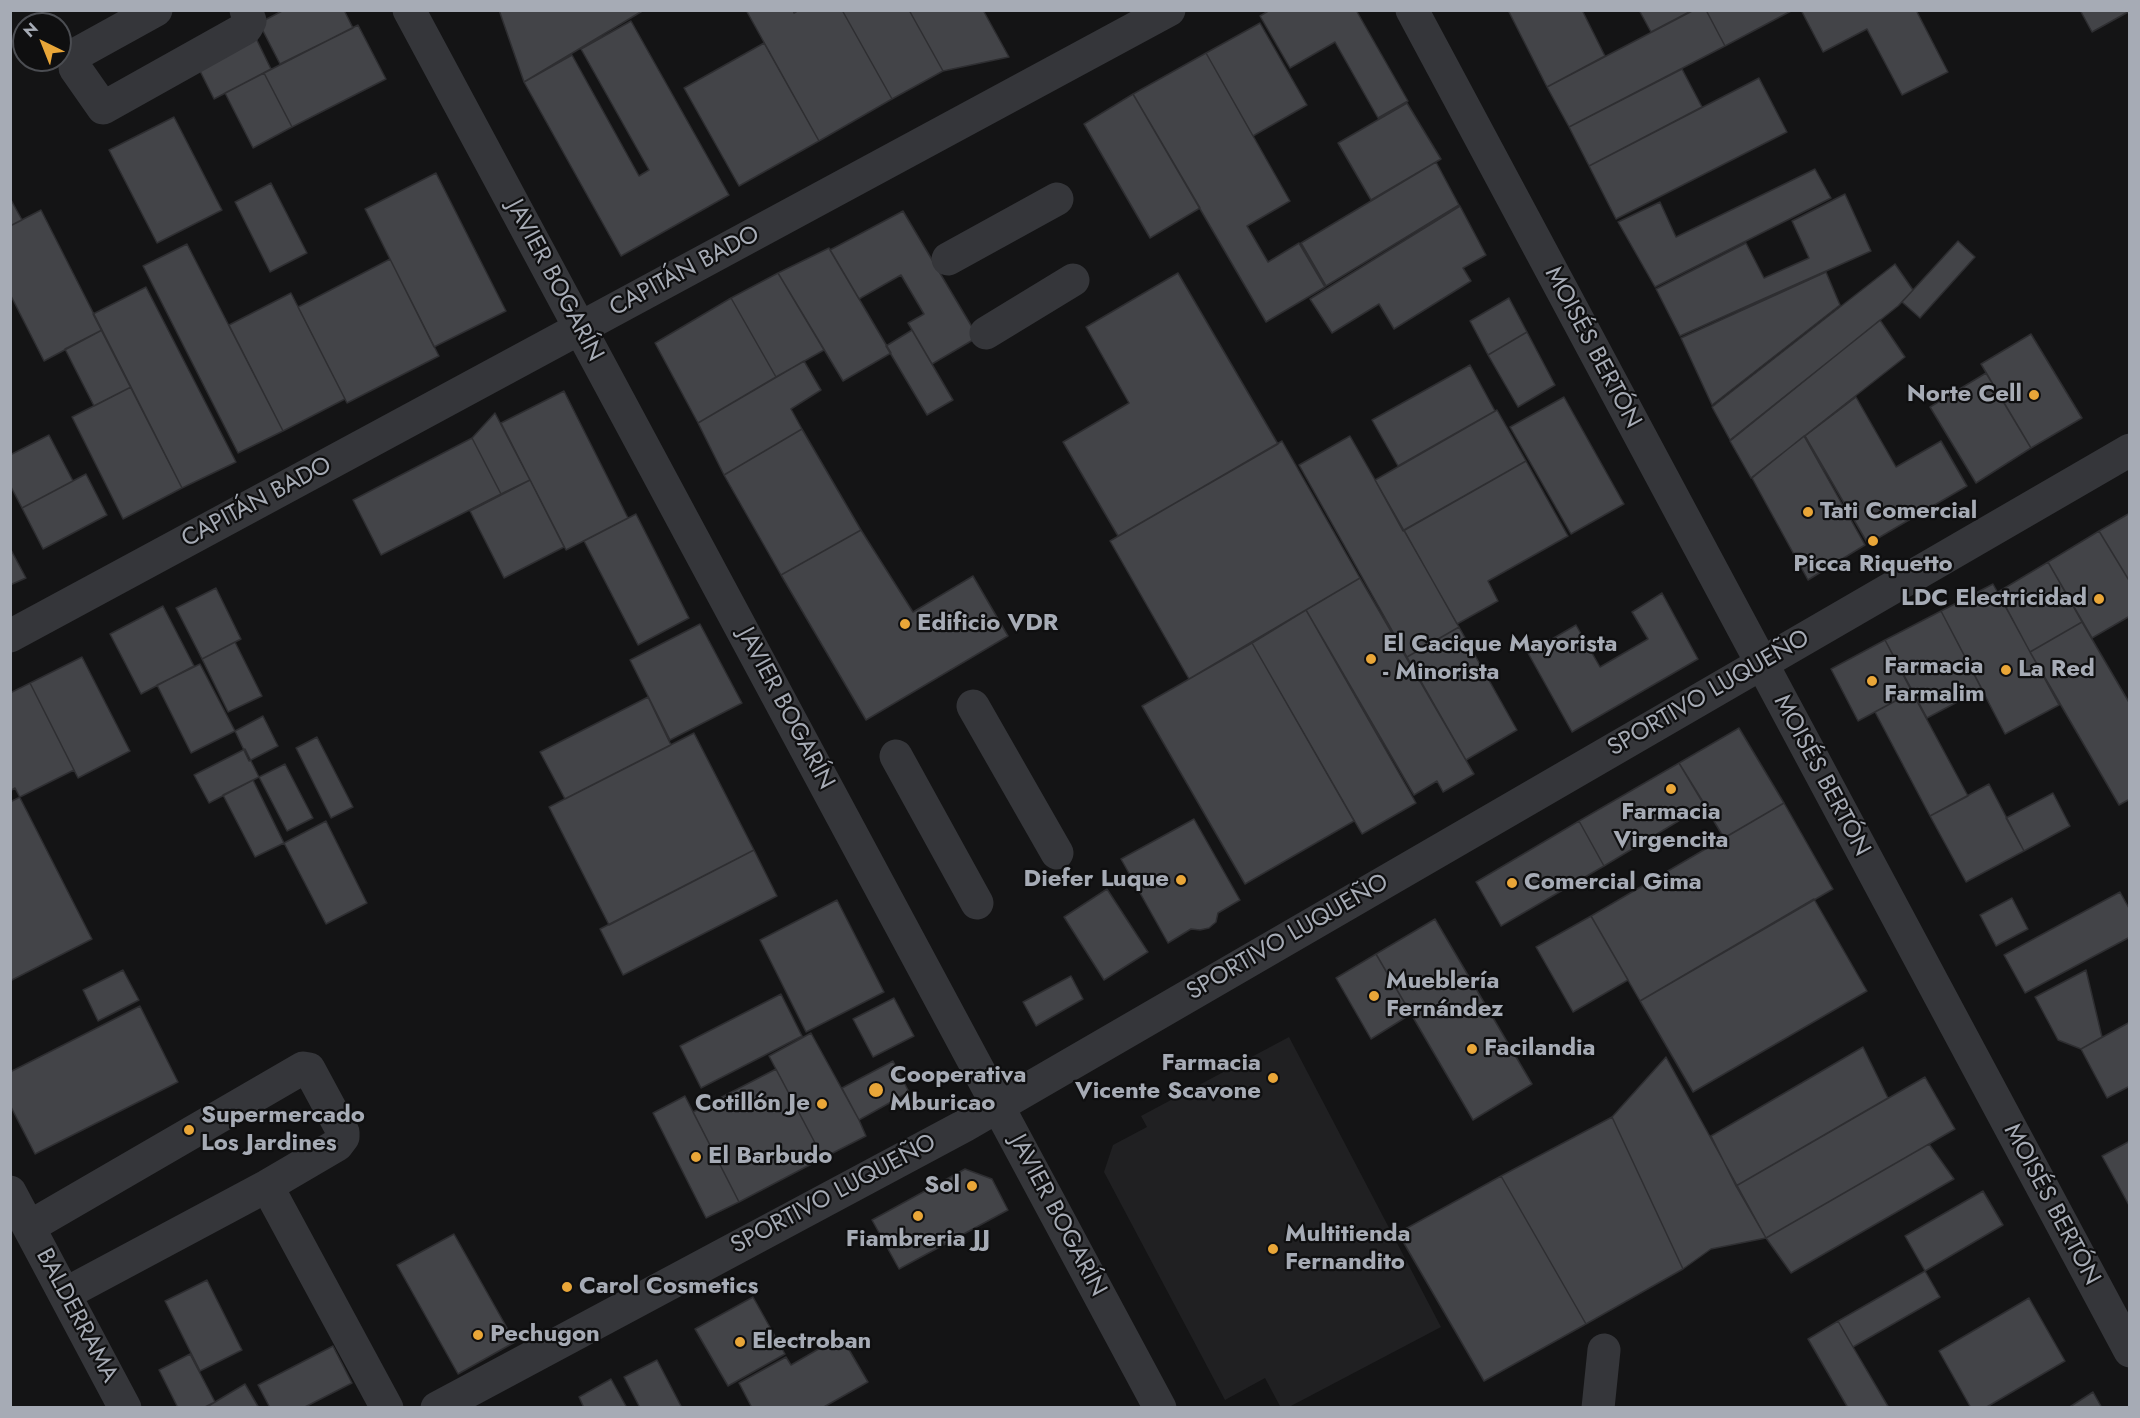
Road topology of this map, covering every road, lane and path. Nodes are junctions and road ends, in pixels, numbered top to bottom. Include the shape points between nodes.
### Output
1 (156, 10) edge
2 (246, 10) edge
3 (409, 10) edge
4 (1169, 10) edge
5 (1412, 10) edge
6 (1057, 199) dead end
7 (948, 259) dead end
8 (1073, 280) dead end
9 (580, 328) junction
10 (987, 333) dead end
11 (2130, 450) edge
12 (10, 636) edge
13 (1761, 664) junction
14 (973, 706) dead end
15 (896, 756) dead end
16 (1057, 853) dead end
17 (977, 903) dead end
18 (998, 1106) junction
19 (267, 1186) junction
20 (10, 1192) edge
21 (29, 1227) junction
22 (65, 1294) junction
23 (1604, 1350) dead end
24 (2130, 1352) edge
25 (126, 1407) edge
26 (387, 1407) edge
27 (437, 1407) edge
28 (1160, 1407) edge
29 (1598, 1407) edge

1 - 2 street via 76,57 75,68 103,108 246,28 250,21
3 - 9 street, JAVIER BOGARÍN
4 - 9 street, CAPITÁN BADO
5 - 13 street, MOISÉS BERTÓN
6 - 7 street
8 - 10 street
9 - 12 street, CAPITÁN BADO
9 - 18 street, JAVIER BOGARÍN
11 - 13 street, SPORTIVO LUQUEÑO
13 - 18 street, SPORTIVO LUQUEÑO
13 - 24 street, MOISÉS BERTÓN
14 - 16 street
15 - 17 street
18 - 27 street, SPORTIVO LUQUEÑO
18 - 28 street, JAVIER BOGARÍN
19 - 21 street via 337,1145 343,1137 306,1067
19 - 22 street
19 - 26 street
20 - 21 street, BALDERRAMA
21 - 22 street, BALDERRAMA
22 - 25 street, BALDERRAMA
23 - 29 street

